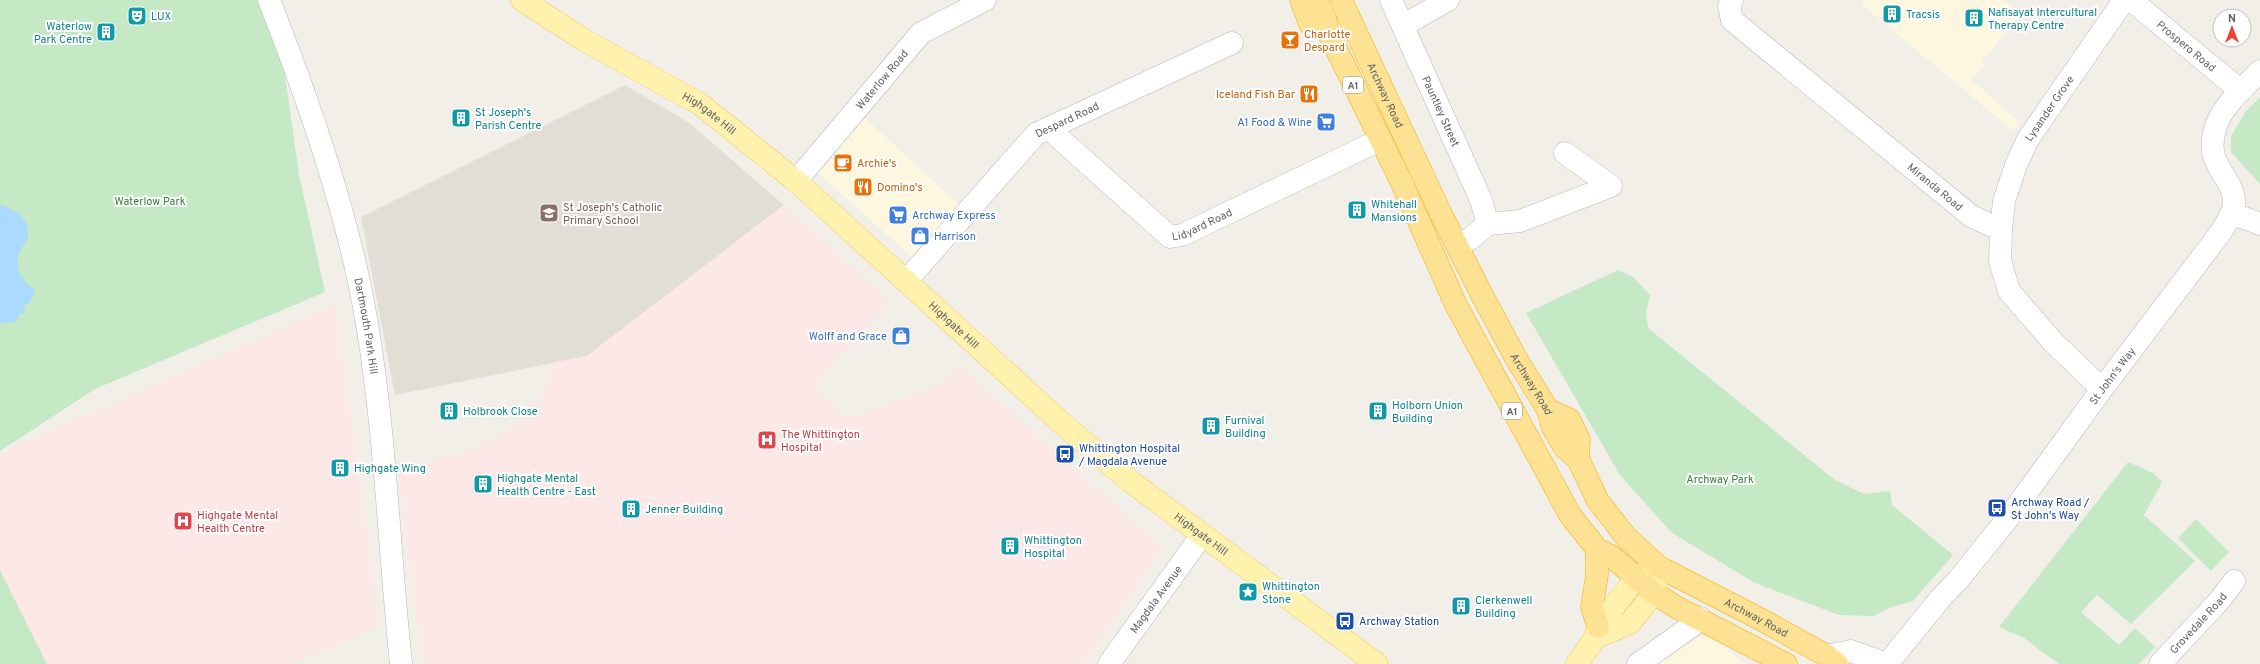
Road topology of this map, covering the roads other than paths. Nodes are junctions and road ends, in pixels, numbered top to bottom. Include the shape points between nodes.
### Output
1 (270, 0) edge
2 (522, 0) edge
3 (985, 0) edge
4 (1301, 0) edge
5 (1317, 0) edge
6 (1341, 0) edge
7 (1391, 0) edge
8 (1448, 0) edge
9 (2124, 0) edge
10 (2131, 0) edge
11 (1730, 3) edge
12 (1404, 25) junction
13 (1327, 30) junction
14 (1232, 43) dead end
15 (2260, 71) edge
16 (2241, 91) junction
17 (1048, 128) junction
18 (1380, 140) junction
19 (1565, 153) dead end
20 (796, 181) junction
21 (2231, 216) junction
22 (1488, 224) junction
23 (2260, 224) edge
24 (2001, 230) junction
25 (1457, 244) junction
26 (906, 280) junction
27 (2102, 389) junction
28 (1202, 535) junction
29 (1597, 549) junction
30 (1659, 567) junction
31 (1636, 578) junction
32 (2234, 581) dead end
33 (1654, 593) junction
34 (1700, 618) junction
35 (1596, 632) junction
36 (1832, 660) edge
37 (401, 664) edge
38 (1109, 664) edge
39 (1377, 664) edge
40 (1577, 664) edge
41 (1638, 664) edge
42 (1786, 664) edge
43 (1887, 664) edge
44 (2160, 664) edge

1 - 37 street, Dartmouth Park Hill via 330,172 367,323 382,433
2 - 20 main road, Highgate Hill via 584,40 700,104
3 - 20 street, Waterlow Road via 921,34
4 - 13 highway via 1310,24
5 - 13 highway, A1
6 - 25 highway, Archway Road / A1
7 - 12 street, Pauntley Street
8 - 12 street
9 - 24 street, Lysander Grove via 2028,139 2004,201
10 - 16 street, Prospero Road
11 - 24 street, Miranda Road via 1732,20 1971,216
12 - 22 street, Pauntley Street via 1481,200
13 - 18 highway, A1
14 - 17 street, Despard Road
15 - 16 street, St John's Way
16 - 21 street, St John's Way via 2222,114 2216,126 2212,150 2215,163 2231,191 2234,204
17 - 18 street, Lidyard Road via 1170,237 1182,235
17 - 26 street, Despard Road via 1036,134
18 - 29 highway, A1 via 1456,305 1495,380 1570,515
19 - 22 street via 1612,186 1520,221
20 - 26 main road, Highgate Hill
21 - 23 street
21 - 27 street, St John's Way via 2210,248
22 - 25 street via 1470,239
24 - 27 street via 2000,261 2009,291 2053,342
25 - 30 highway, Archway Road / A1 via 1513,353 1548,410 1553,428 1564,448 1578,459 1598,501 1626,537
26 - 28 main road, Highgate Hill via 1080,439
27 - 43 street, St John's Way via 2009,516
28 - 38 street, Magdala Avenue
28 - 39 main road, Highgate Hill
29 - 31 highway, A1 via 1612,556
29 - 35 highway via 1597,576 1592,606
30 - 31 main road
30 - 33 main road
30 - 36 highway, Archway Road / A1
31 - 33 highway, A1
31 - 35 main road
32 - 44 street, Grovedale Road via 2219,601
33 - 34 highway, A1
33 - 35 main road via 1630,623
34 - 41 street via 1694,625
34 - 42 highway, A1
35 - 40 main road
36 - 43 street via 1851,651

